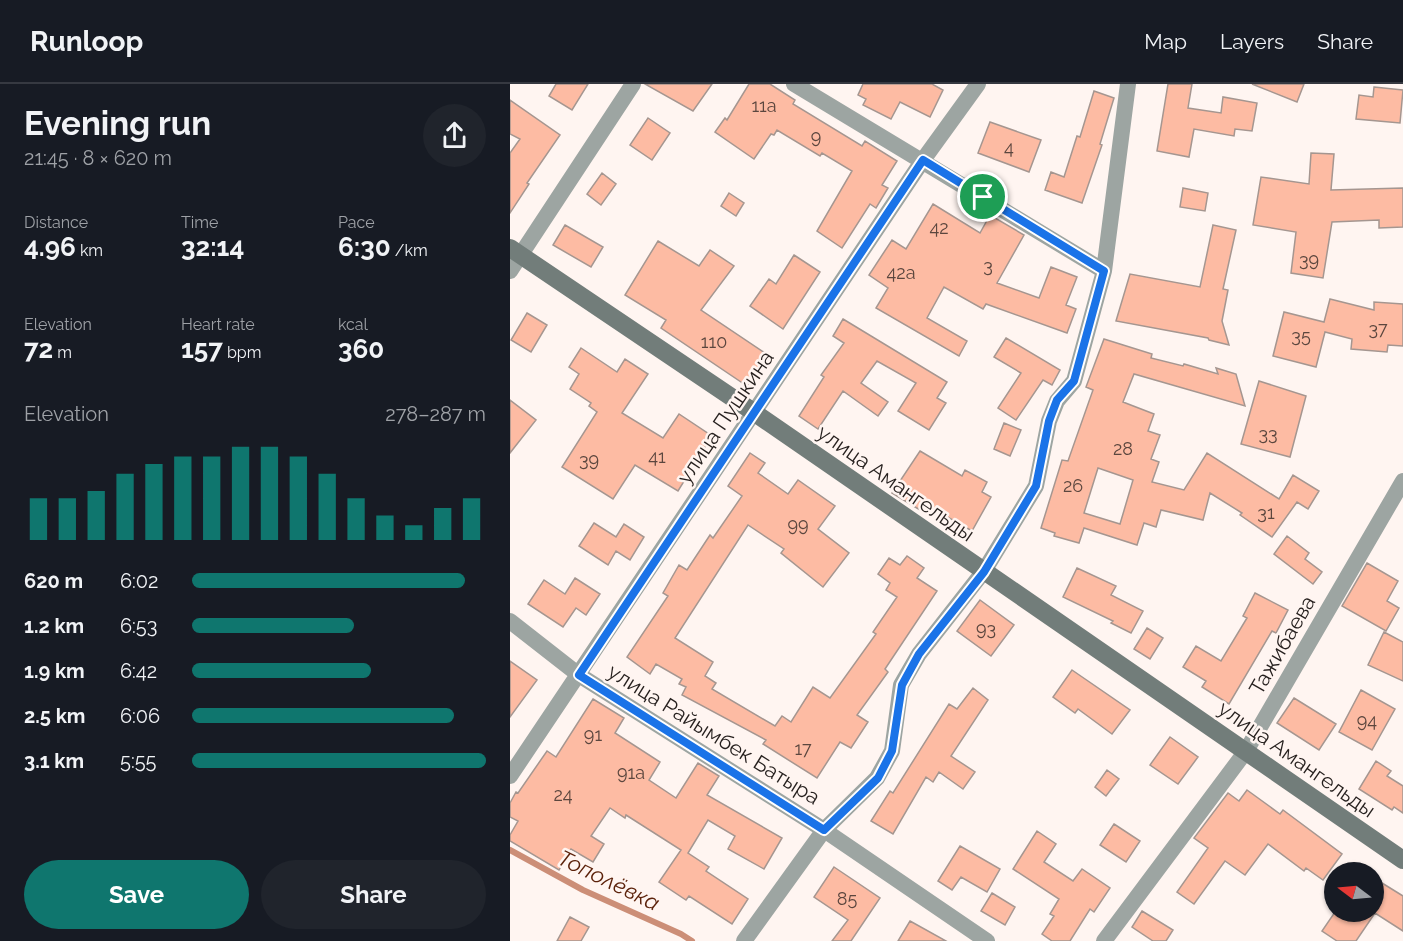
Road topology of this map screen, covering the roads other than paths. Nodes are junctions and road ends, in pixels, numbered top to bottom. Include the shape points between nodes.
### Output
1 (633, 84) edge
2 (794, 84) edge
3 (978, 84) edge
4 (1128, 84) edge
5 (923, 160) junction
6 (515, 252) edge
7 (510, 271) edge
8 (1104, 271) junction
9 (755, 413) junction
10 (1403, 481) edge
11 (984, 572) junction
12 (510, 621) edge
13 (579, 675) junction
14 (1246, 751) junction
15 (510, 776) edge
16 (824, 830) junction
17 (1403, 860) edge
18 (744, 941) edge
19 (987, 941) edge
20 (1104, 941) edge

1 - 6 street
2 - 5 street
3 - 5 street, улица Пушкина
4 - 8 street
5 - 8 street
5 - 9 street, улица Пушкина
6 - 7 street
6 - 9 street, улица Амангельды
8 - 11 street via 1074,381 1057,400 1049,421 1036,486
9 - 11 street, улица Амангельды
9 - 13 street, улица Пушкина
10 - 14 street, Тажибаева
11 - 14 street, улица Амангельды
11 - 16 street via 919,654 902,685 892,751 878,778
12 - 13 street, улица Райымбек Батыра
13 - 15 street, улица Пушкина
13 - 16 street, улица Райымбек Батыра
14 - 17 street, улица Амангельды
14 - 20 street, Тажибаева
16 - 18 street
16 - 19 street, улица Райымбек Батыра

